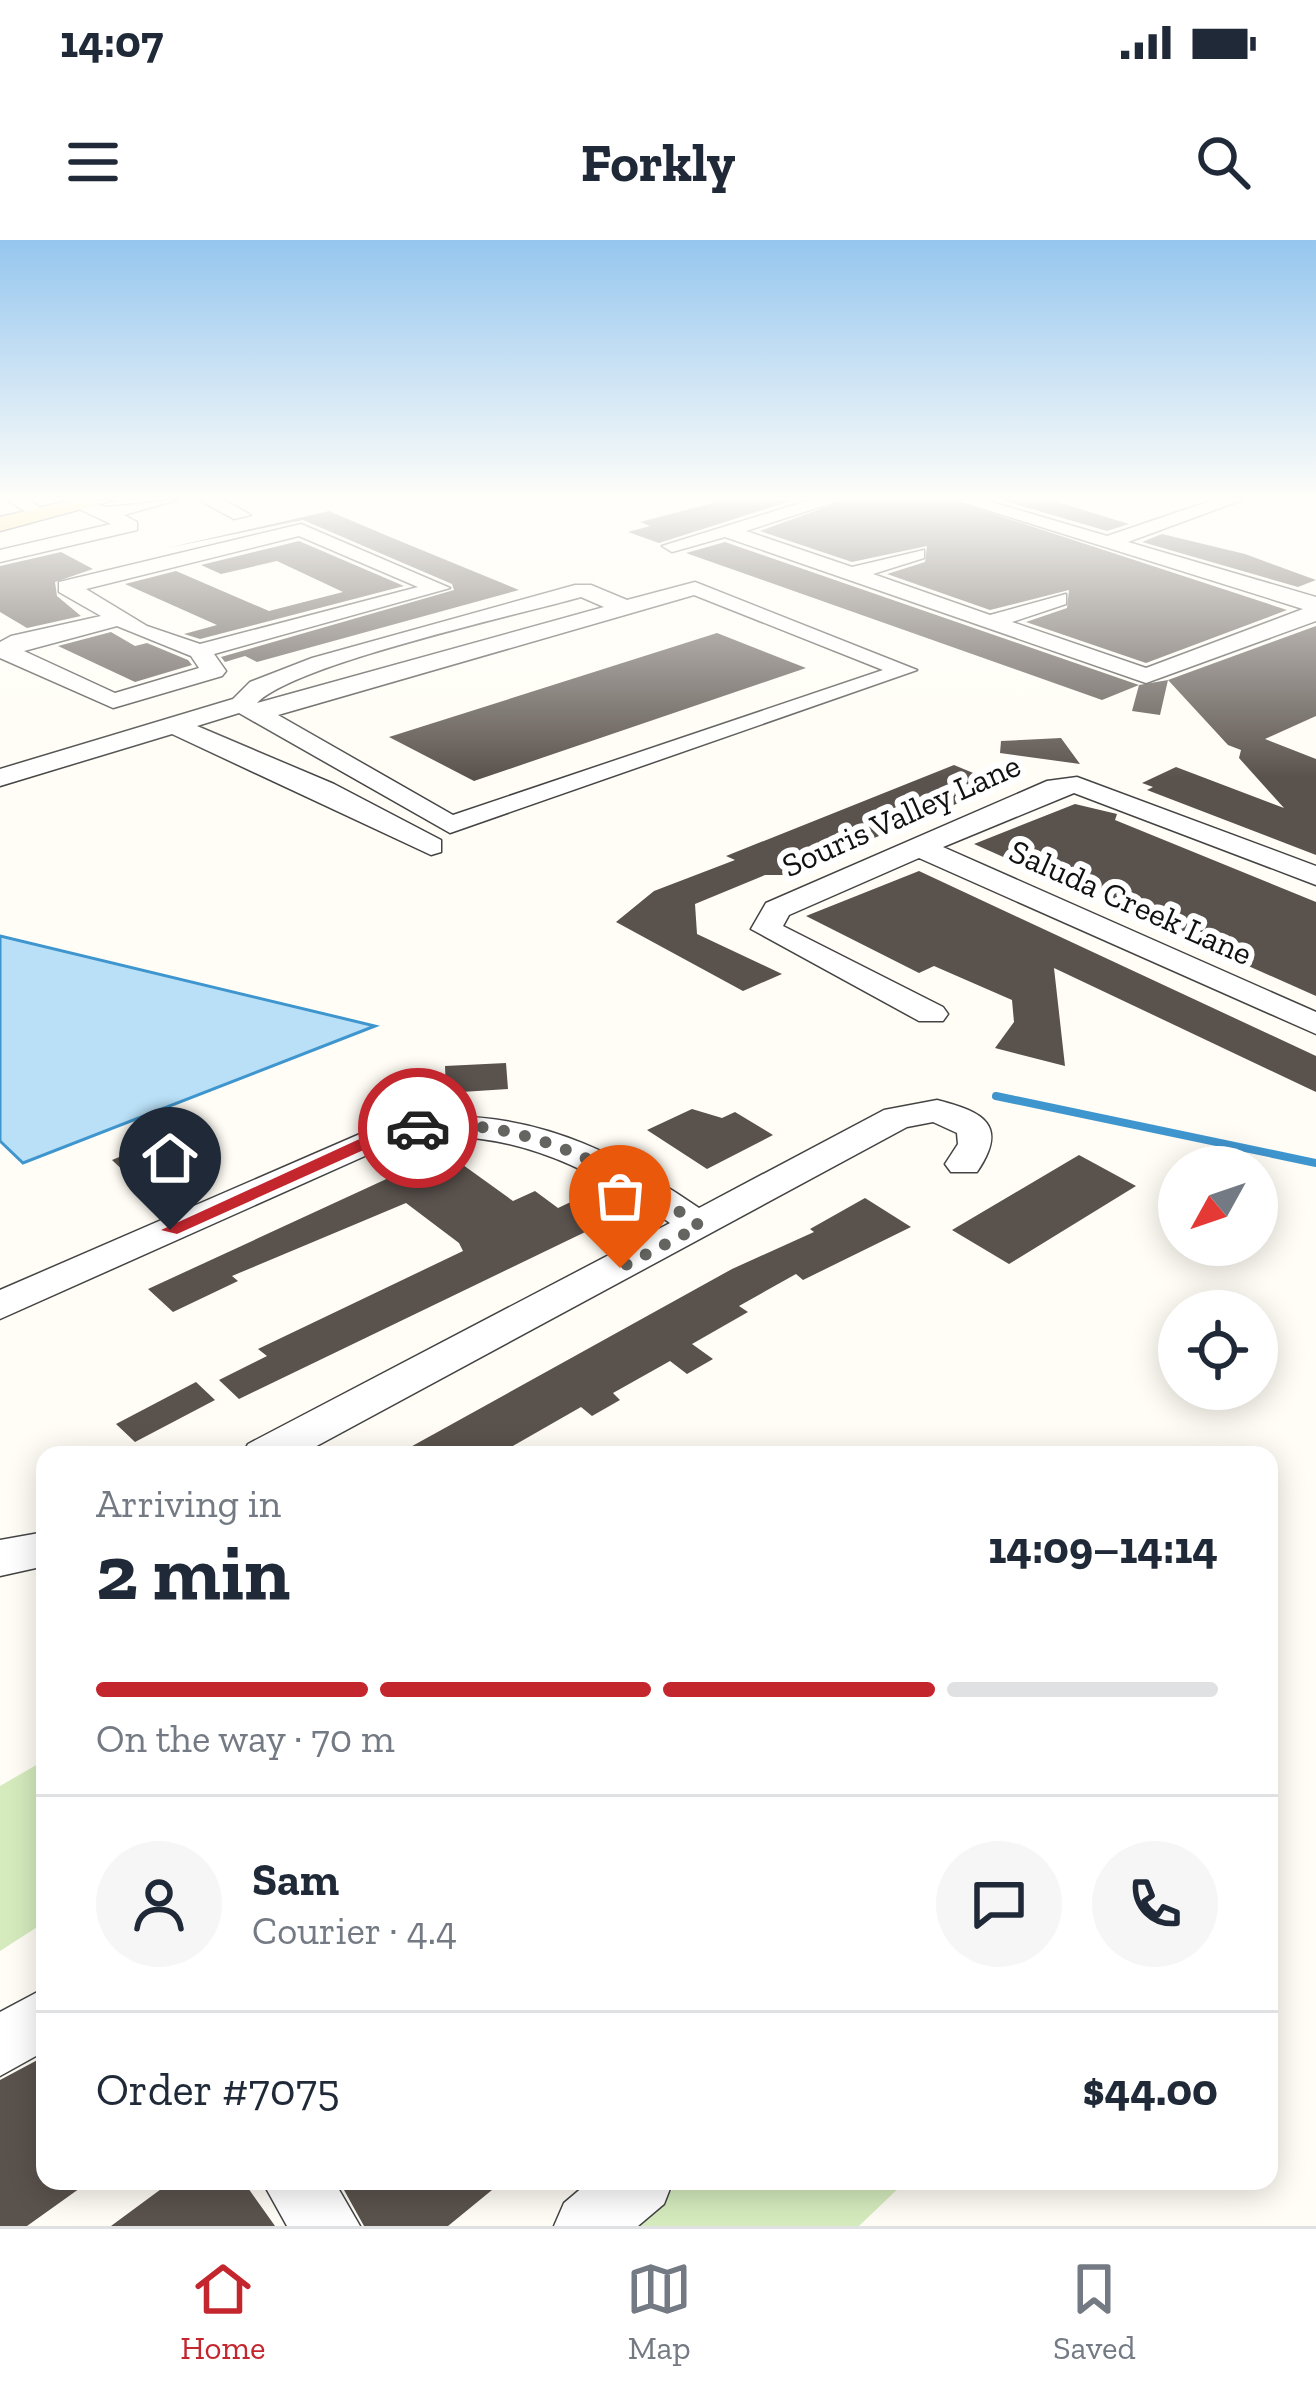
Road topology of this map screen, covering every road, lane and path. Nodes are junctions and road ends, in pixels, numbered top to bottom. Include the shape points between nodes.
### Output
1 (75, 593) edge
2 (421, 593) edge
3 (679, 593) edge
4 (707, 593) edge
5 (905, 593) edge
6 (1265, 593) edge
7 (1058, 599) dead end
8 (1315, 609) edge
9 (112, 621) junction
10 (990, 622) junction
11 (6, 649) edge
12 (199, 651) junction
13 (113, 701) junction
14 (250, 709) junction
15 (173, 725) junction
16 (0, 778) edge
17 (432, 836) junction
18 (917, 846) junction
19 (1316, 876) edge
20 (931, 1014) dead end
21 (1316, 1024) edge
22 (964, 1164) dead end
23 (700, 1226) junction
24 (0, 1306) edge
25 (281, 1446) edge
26 (36, 1552) edge
27 (0, 1558) edge
28 (36, 2022) edge
29 (0, 2047) edge
30 (301, 2190) edge
31 (629, 2190) edge
32 (327, 2226) edge
33 (587, 2226) edge

1 - 9 street
2 - 12 street
3 - 14 street
4 - 17 street via 905,670
5 - 10 street
6 - 8 street
7 - 10 street
8 - 10 street via 1146,676
9 - 11 street
9 - 12 street
11 - 13 street
12 - 13 street via 214,671
13 - 15 street
14 - 15 street
14 - 17 street
15 - 16 street
15 - 17 street
18 - 19 street, Souris Valley Lane via 1076,785
18 - 20 street, Souris Valley Lane via 776,909 766,929
18 - 21 street, Saluda Creek Lane
22 - 23 street via 976,1144 974,1129 937,1111 897,1118
23 - 24 street via 613,1167 446,1124 383,1135
23 - 25 street
26 - 27 street
28 - 29 street
30 - 32 street
31 - 33 street

